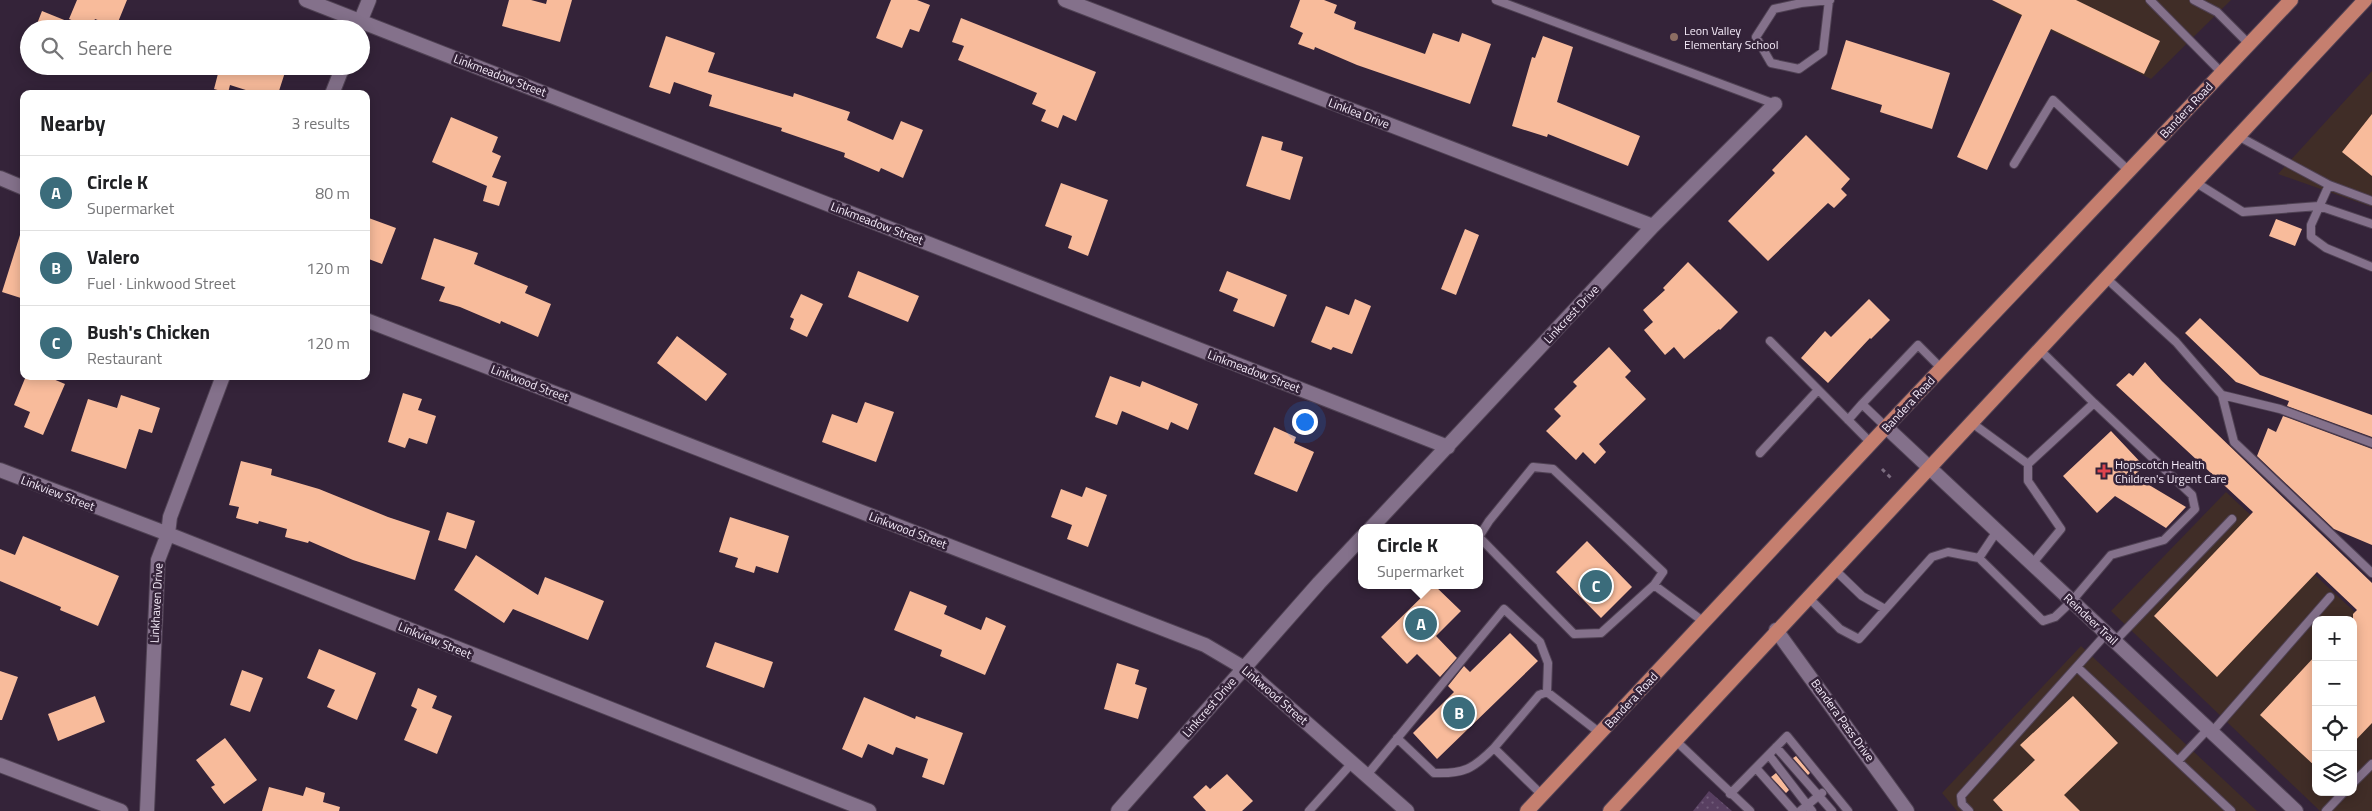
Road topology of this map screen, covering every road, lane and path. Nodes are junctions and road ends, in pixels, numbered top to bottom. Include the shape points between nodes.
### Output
1 (306, 0) edge
2 (369, 0) edge
3 (1065, 0) edge
4 (1496, 0) edge
5 (1830, 0) edge
6 (2150, 0) edge
7 (2194, 0) edge
8 (2291, 0) edge
9 (2365, 0) edge
10 (348, 20) edge
11 (361, 20) edge
12 (370, 29) edge
13 (2250, 44) junction
14 (2222, 73) junction
15 (339, 75) edge
16 (334, 90) edge
17 (1775, 104) joint
18 (2238, 136) junction
19 (2014, 164) dead end
20 (2129, 171) junction
21 (0, 178) edge
22 (2195, 182) junction
23 (2329, 185) junction
24 (20, 186) edge
25 (2372, 201) edge
26 (2319, 206) junction
27 (2372, 224) edge
28 (1653, 226) junction
29 (2372, 267) edge
30 (2106, 278) junction
31 (370, 322) edge
32 (1770, 341) dead end
33 (2040, 350) junction
34 (1942, 368) junction
35 (221, 380) edge
36 (1818, 390) junction
37 (2222, 395) junction
38 (2094, 403) junction
39 (1862, 404) junction
40 (1848, 420) junction
41 (1972, 423) junction
42 (1886, 427) junction
43 (1871, 443) junction
44 (2372, 443) edge
45 (1448, 447) junction
46 (1760, 453) dead end
47 (2028, 464) junction
48 (1930, 468) junction
49 (1882, 469) dead end
50 (0, 470) edge
51 (1891, 478) dead end
52 (2232, 519) dead end
53 (1375, 524) edge
54 (1998, 531) junction
55 (1483, 532) edge
56 (168, 534) junction
57 (1483, 540) edge
58 (1358, 541) edge
59 (1979, 558) junction
60 (2032, 564) junction
61 (1834, 569) junction
62 (2372, 573) edge
63 (1654, 585) junction
64 (1808, 597) junction
65 (2330, 598) dead end
66 (2072, 601) junction
67 (1885, 609) junction
68 (1704, 622) junction
69 (1776, 630) junction
70 (2111, 637) junction
71 (2076, 667) junction
72 (1244, 668) junction
73 (1547, 692) junction
74 (2210, 730) junction
75 (1600, 733) junction
76 (1397, 738) junction
77 (1675, 740) junction
78 (1776, 747) junction
79 (1494, 748) junction
80 (1769, 755) junction
81 (2178, 761) junction
82 (1352, 763) junction
83 (2372, 764) edge
84 (0, 765) edge
85 (1756, 768) junction
86 (1367, 776) junction
87 (2357, 779) edge
88 (1828, 788) junction
89 (1730, 794) junction
90 (1542, 795) junction
91 (1819, 796) junction
92 (2340, 796) edge
93 (1809, 808) edge
94 (1406, 810) edge
95 (121, 811) edge
96 (147, 811) edge
97 (870, 811) edge
98 (1118, 811) edge
99 (1309, 811) edge
100 (1527, 811) edge
101 (1610, 811) edge
102 (1750, 811) edge
103 (1794, 811) edge
104 (1800, 811) edge
105 (1832, 811) edge
106 (1848, 811) edge
107 (1907, 811) edge
108 (1969, 811) edge
109 (2231, 811) edge
110 (2296, 811) edge
111 (2326, 811) edge

1 - 10 street, Linkmeadow Street
2 - 11 street
3 - 28 street, Linklea Drive
4 - 17 lane
5 - 5 lane via 1774,9 1756,37 1771,63 1799,69 1823,52
6 - 14 lane
7 - 13 lane via 2217,12
8 - 13 main road, Bandera Road
9 - 18 main road
12 - 45 street, Linkmeadow Street
13 - 14 main road, Bandera Road
14 - 20 main road, Bandera Road
15 - 16 street
17 - 28 street, Linkcrest Drive
18 - 22 main road
18 - 23 lane
19 - 20 lane via 2053,100
20 - 34 main road, Bandera Road
21 - 24 street
22 - 26 lane via 2243,212
22 - 30 main road
23 - 25 lane
23 - 26 lane
26 - 27 lane
26 - 29 lane via 2310,225 2311,237 2326,248
28 - 45 street, Linkcrest Drive
30 - 33 main road
30 - 37 lane via 2176,342
31 - 72 street, Linkwood Street via 1205,645
32 - 36 lane
33 - 38 lane
33 - 41 main road
34 - 39 lane via 1918,345
34 - 42 main road, Bandera Road
35 - 56 street, Linkhaven Drive via 170,517
36 - 40 lane
36 - 46 lane
37 - 44 lane via 2280,409
37 - 62 lane via 2234,442
38 - 47 lane
38 - 66 lane via 2192,495 2195,509 2164,540 2111,555
39 - 40 lane
39 - 42 lane
40 - 43 lane
41 - 47 lane
41 - 48 main road
42 - 43 main road, Bandera Road
42 - 48 street, Reindeer Trail
43 - 68 main road, Bandera Road
45 - 53 street, Linkcrest Drive
47 - 60 lane via 2028,481 2061,529
48 - 54 street, Reindeer Trail
48 - 61 main road
49 - 51 path
50 - 56 street, Linkview Street
52 - 70 lane
54 - 59 lane
54 - 60 street, Reindeer Trail
55 - 63 lane via 1533,467 1553,469 1663,572
56 - 96 street, Linkhaven Drive via 158,560
56 - 97 street, Linkview Street
57 - 63 lane via 1574,634 1601,633
58 - 72 street, Linkcrest Drive
59 - 66 lane via 2043,621 2055,617
59 - 67 lane via 1948,552 1932,558
60 - 66 street, Reindeer Trail
61 - 64 main road
61 - 67 lane via 1862,596
63 - 68 lane
64 - 67 lane via 1840,629 1858,639
64 - 69 main road
65 - 74 lane
66 - 70 street, Reindeer Trail
68 - 75 main road, Bandera Road
69 - 77 main road
69 - 107 street, Bandera Pass Drive
70 - 71 lane
70 - 74 street, Reindeer Trail
71 - 81 lane
71 - 108 lane via 1961,796 1962,804
72 - 82 street, Linkwood Street
72 - 98 street, Linkcrest Drive
73 - 75 lane
73 - 76 lane via 1548,664 1540,642 1504,609
73 - 79 lane via 1540,695
74 - 81 lane
74 - 110 street, Reindeer Trail
75 - 90 main road, Bandera Road
76 - 79 lane via 1434,773 1453,774 1477,765
76 - 86 lane
77 - 89 lane
77 - 101 main road
78 - 80 lane
78 - 88 lane via 1787,736
78 - 91 lane
79 - 90 lane
80 - 85 lane
80 - 93 lane
81 - 109 lane
82 - 86 street, Linkwood Street
82 - 99 lane
83 - 87 lane
84 - 95 street
85 - 89 lane
85 - 103 lane
86 - 94 street, Linkwood Street
88 - 91 lane
88 - 106 lane
89 - 102 lane
90 - 100 main road, Bandera Road
91 - 93 lane
91 - 105 lane
92 - 111 lane
93 - 104 lane

